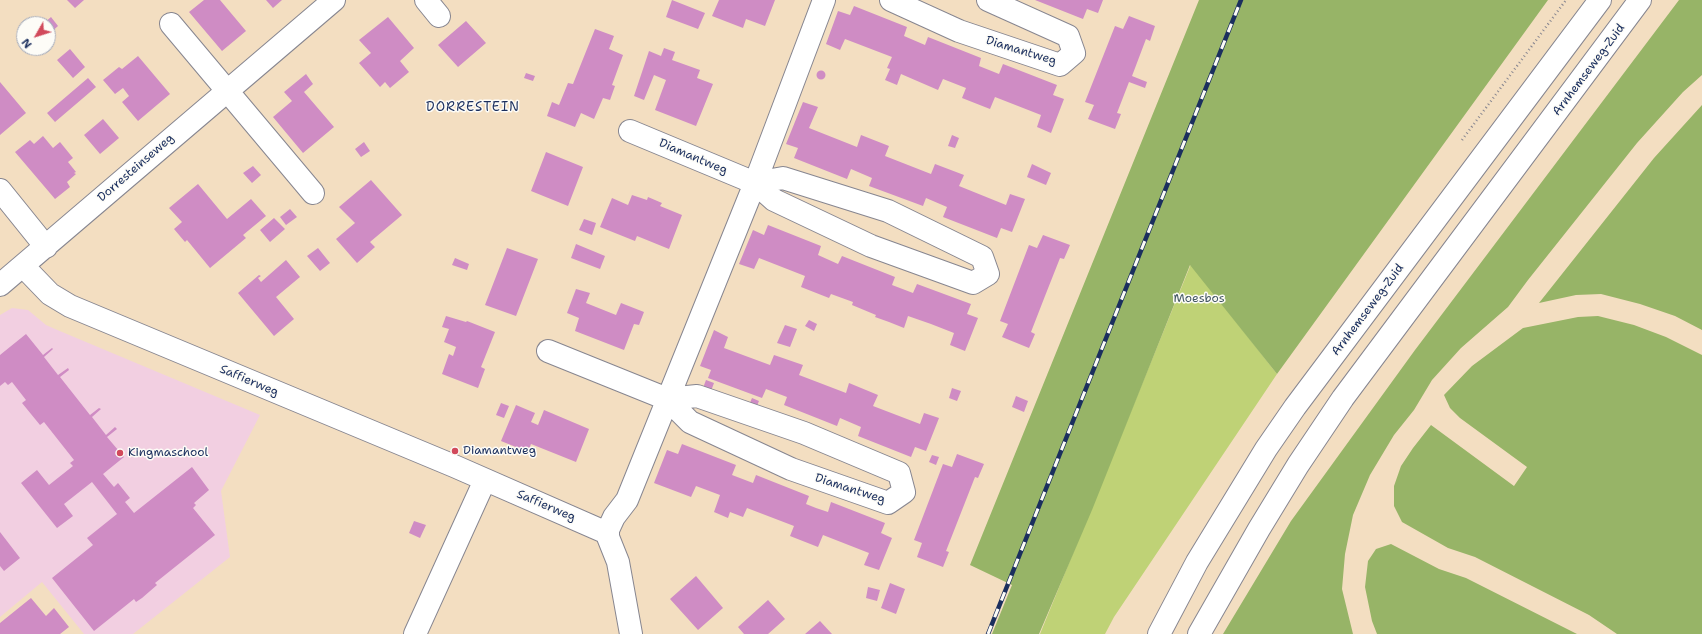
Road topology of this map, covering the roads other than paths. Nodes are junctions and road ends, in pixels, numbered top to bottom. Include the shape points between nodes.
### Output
1 (334, 0) edge
2 (824, 0) edge
3 (890, 0) edge
4 (988, 0) edge
5 (1600, 0) edge
6 (1640, 0) edge
7 (171, 24) dead end
8 (228, 90) junction
9 (630, 131) dead end
10 (755, 183) junction
11 (0, 190) edge
12 (313, 193) dead end
13 (46, 246) junction
14 (23, 266) junction
15 (0, 285) edge
16 (548, 351) dead end
17 (667, 399) junction
18 (485, 480) junction
19 (607, 533) junction
20 (415, 634) edge
21 (631, 634) edge
22 (1159, 634) edge
23 (1199, 634) edge

1 - 8 street, Dorresteinseweg
2 - 10 street
3 - 4 street, Diamantweg via 960,31 1060,64 1074,54 1068,36
5 - 22 street, Arnhemseweg-Zuid via 1295,407 1266,449 1197,562
6 - 23 street, Arnhemseweg-Zuid via 1343,398 1298,464
7 - 8 street
8 - 12 street
8 - 13 street, Dorresteinseweg
9 - 10 street, Diamantweg
10 - 10 street, Diamantweg via 783,178 888,211 982,257 988,274 973,283 871,246 774,200
10 - 17 street
11 - 13 street
13 - 14 street, Dorresteinseweg
14 - 15 street, Dorresteinseweg
14 - 18 street, Saffierweg via 50,294 70,306
16 - 17 street, Diamantweg
17 - 17 street, Diamantweg via 697,396 804,433 899,473 904,492 888,503 791,469 690,422
17 - 19 street via 627,500 614,517
18 - 19 street, Saffierweg
18 - 20 street
19 - 21 street via 618,562

